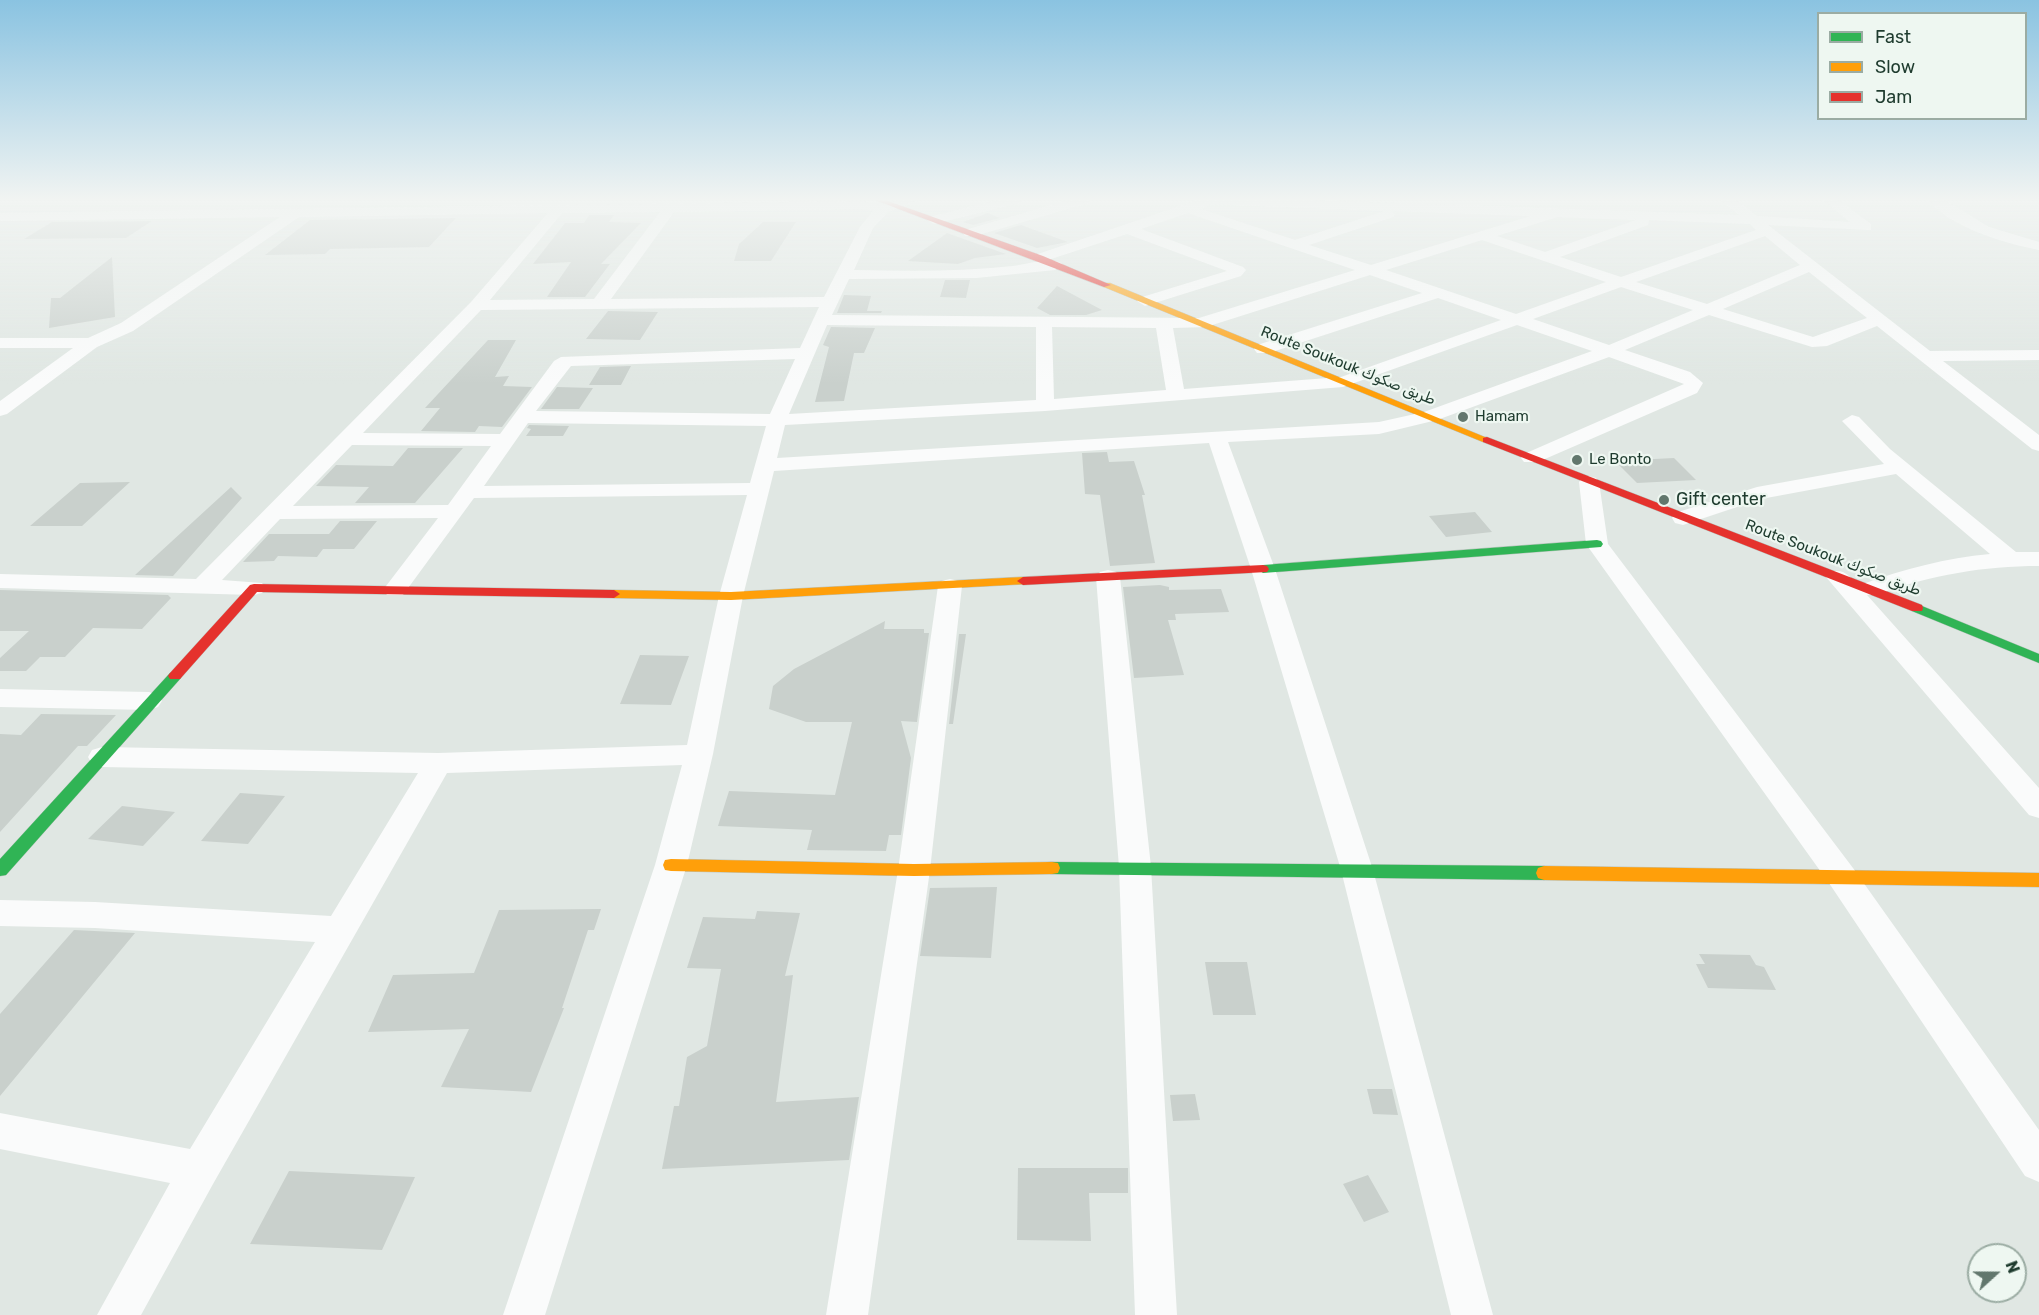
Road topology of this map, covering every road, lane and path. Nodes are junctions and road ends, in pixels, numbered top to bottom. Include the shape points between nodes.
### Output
1 (224, 261) edge
2 (514, 261) edge
3 (630, 261) edge
4 (850, 261) edge
5 (1047, 261) edge
6 (1215, 261) edge
7 (1348, 261) edge
8 (1401, 261) edge
9 (1558, 261) edge
10 (1680, 261) edge
11 (1805, 261) edge
12 (1055, 265) junction
13 (1811, 266) junction
14 (1374, 270) junction
15 (844, 274) junction
16 (1621, 282) junction
17 (1441, 292) junction
18 (1145, 301) junction
19 (599, 304) junction
20 (477, 305) junction
21 (825, 311) junction
22 (1707, 311) junction
23 (1880, 319) junction
24 (1521, 320) junction
25 (1200, 323) junction
26 (1044, 324) junction
27 (1164, 324) junction
28 (0, 343) edge
29 (91, 343) junction
30 (1263, 350) junction
31 (1611, 350) junction
32 (806, 353) junction
33 (2039, 355) edge
34 (1927, 356) junction
35 (1343, 382) junction
36 (1169, 395) junction
37 (4, 405) edge
38 (1045, 405) junction
39 (1430, 416) junction
40 (522, 417) junction
41 (777, 420) junction
42 (1852, 421) dead end
43 (1216, 436) junction
44 (1179, 438) junction
45 (347, 439) junction
46 (504, 440) junction
47 (2039, 445) edge
48 (1531, 458) junction
49 (1900, 467) junction
50 (762, 477) junction
51 (1589, 482) junction
52 (469, 492) junction
53 (456, 511) junction
54 (274, 513) junction
55 (1683, 518) junction
56 (1597, 544) junction
57 (2039, 559) edge
58 (2011, 560) junction
59 (1263, 569) junction
60 (1108, 577) junction
61 (1838, 577) junction
62 (0, 582) edge
63 (203, 586) junction
64 (950, 586) junction
65 (254, 588) junction
66 (1871, 589) junction
67 (395, 590) junction
68 (731, 596) junction
69 (2039, 658) edge
70 (0, 698) edge
71 (149, 701) junction
72 (699, 754) junction
73 (102, 757) junction
74 (438, 763) junction
75 (2039, 807) edge
76 (671, 865) junction
77 (1135, 867) junction
78 (0, 870) edge
79 (914, 870) junction
80 (1357, 870) junction
81 (1842, 877) junction
82 (2039, 880) edge
83 (0, 913) edge
84 (341, 930) junction
85 (0, 1131) edge
86 (2039, 1162) edge
87 (199, 1170) junction
88 (118, 1315) edge
89 (524, 1315) edge
90 (847, 1315) edge
91 (1156, 1315) edge
92 (1472, 1315) edge

1 - 29 street via 127,327
2 - 20 street
3 - 19 street
4 - 15 street
5 - 12 street, Route Soukouk طريق صكوك
6 - 18 street via 1238,270
7 - 14 street
8 - 14 street
9 - 16 street
10 - 16 street
11 - 13 street
12 - 15 street via 962,276
12 - 18 street, Route Soukouk طريق صكوك
13 - 22 street
13 - 23 street
14 - 17 street
14 - 25 street
15 - 21 street
16 - 22 street
16 - 24 street
17 - 24 street
17 - 30 street
18 - 25 street, Route Soukouk طريق صكوك
19 - 20 street
19 - 21 street
20 - 45 street
21 - 26 street
21 - 32 street
22 - 23 street via 1812,342
22 - 31 street
23 - 34 street
24 - 31 street
24 - 35 street
25 - 27 street
25 - 30 street, Route Soukouk طريق صكوك
26 - 27 street
26 - 38 street
27 - 36 street
28 - 29 street
29 - 37 street
30 - 35 street, Route Soukouk طريق صكوك
31 - 39 street
31 - 48 street via 1694,383 1691,389
32 - 40 street via 575,359 560,365
32 - 41 street
33 - 34 street
34 - 47 street
35 - 36 street
35 - 39 street, Route Soukouk طريق صكوك
36 - 38 street
36 - 44 street
38 - 41 street
39 - 43 street via 1379,428
39 - 48 street, Route Soukouk طريق صكوك
40 - 41 street
40 - 46 street
41 - 50 street
42 - 49 street
43 - 44 street
43 - 59 street
44 - 50 street
45 - 46 street
45 - 54 street
46 - 52 street
48 - 51 street, Route Soukouk طريق صكوك
49 - 55 street via 1757,493
49 - 58 street
50 - 52 street
50 - 68 street
51 - 55 street, Route Soukouk طريق صكوك
51 - 56 street
52 - 53 street
53 - 54 street
53 - 67 street
54 - 63 street
55 - 61 street, Route Soukouk طريق صكوك
56 - 59 street
56 - 81 street
57 - 58 street
58 - 66 street via 1936,567
59 - 60 street
59 - 80 street
60 - 64 street
60 - 77 street
61 - 66 street, Route Soukouk طريق صكوك
61 - 75 street
62 - 63 street
63 - 65 street
64 - 68 street
64 - 79 street
65 - 67 street
65 - 71 street
66 - 69 street, Route Soukouk طريق صكوك
67 - 68 street
68 - 72 street
70 - 71 street
71 - 73 street
72 - 74 street
72 - 76 street
73 - 74 street
73 - 78 street
74 - 84 street
76 - 79 street
76 - 89 street
77 - 79 street
77 - 80 street
77 - 91 street
79 - 90 street
80 - 81 street
80 - 92 street
81 - 82 street
81 - 86 street
83 - 84 street
84 - 87 street
85 - 87 street
87 - 88 street

